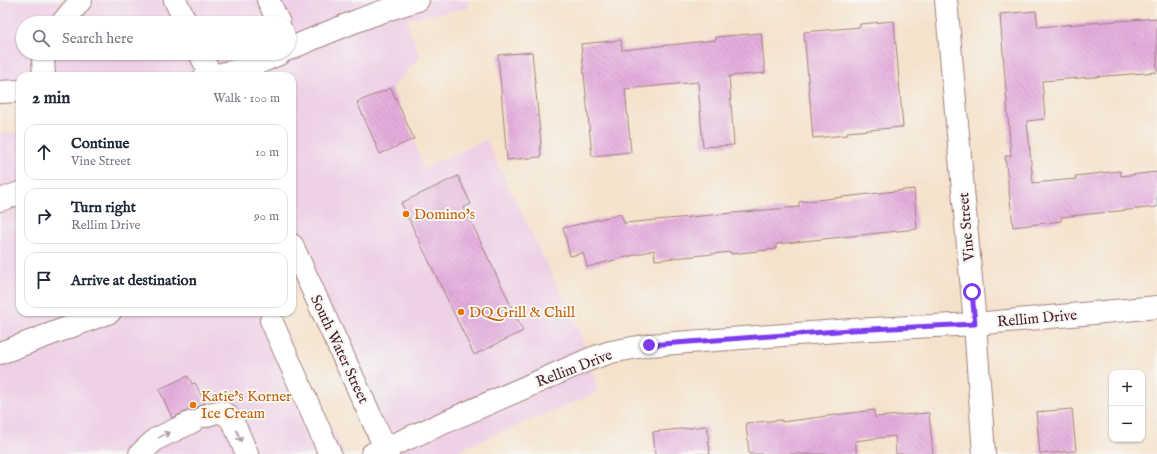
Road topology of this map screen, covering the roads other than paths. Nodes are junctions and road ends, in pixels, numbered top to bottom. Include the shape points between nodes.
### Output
1 (82, 0) edge
2 (268, 0) edge
3 (418, 0) edge
4 (946, 0) edge
5 (68, 16) edge
6 (276, 16) edge
7 (296, 45) edge
8 (43, 60) edge
9 (203, 60) edge
10 (261, 60) edge
11 (44, 72) edge
12 (209, 72) edge
13 (227, 72) edge
14 (16, 91) edge
15 (0, 92) edge
16 (16, 194) edge
17 (0, 200) edge
18 (296, 254) edge
19 (1157, 307) edge
20 (99, 316) edge
21 (270, 320) dead end
22 (975, 324) junction
23 (0, 353) edge
24 (382, 452) edge
25 (140, 454) edge
26 (247, 454) edge
27 (330, 454) edge
28 (984, 454) edge

1 - 5 street
2 - 6 street
3 - 7 street via 389,8
4 - 22 street, Vine Street
8 - 11 street
9 - 12 street
10 - 13 street
14 - 15 street
16 - 17 street
18 - 24 street, South Water Street
19 - 22 street, Rellim Drive
20 - 23 street
21 - 27 street
22 - 24 street, Rellim Drive via 649,345 611,352 563,370
22 - 28 street, Vine Street
25 -> 26 street via 156,439 210,413 220,412 228,415 232,421

